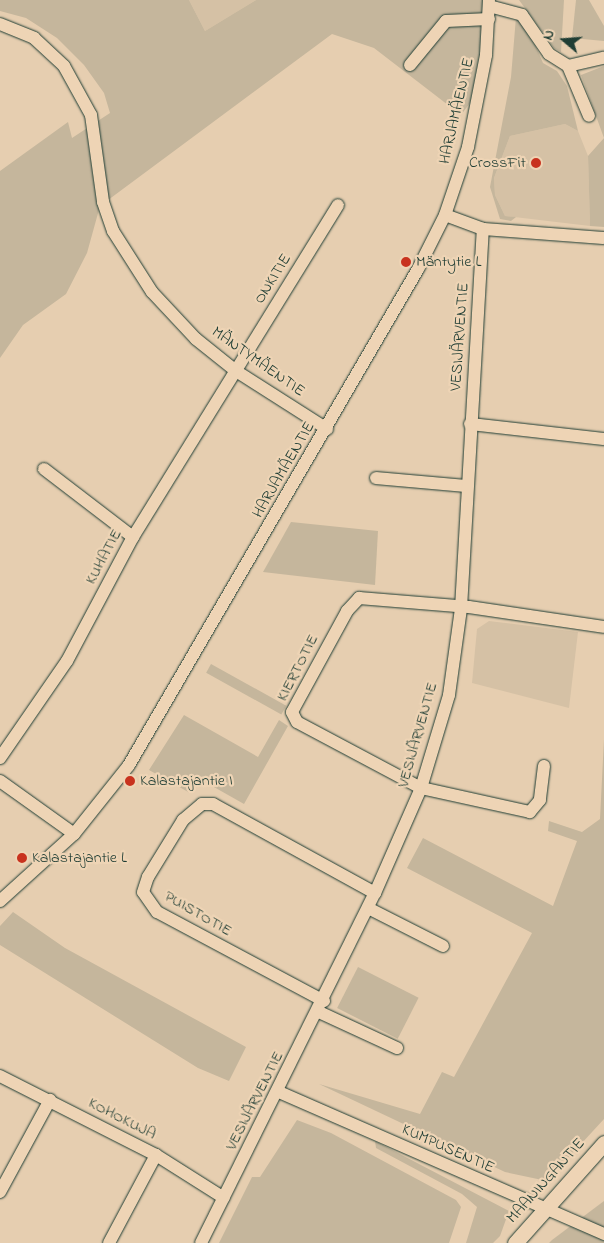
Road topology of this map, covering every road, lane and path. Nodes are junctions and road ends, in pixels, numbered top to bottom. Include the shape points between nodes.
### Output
1 (489, 3) edge
2 (489, 19) junction
3 (0, 24) edge
4 (604, 58) edge
5 (410, 65) dead end
6 (568, 66) junction
7 (589, 116) dead end
8 (338, 205) dead end
9 (445, 215) junction
10 (483, 229) junction
11 (604, 238) edge
12 (236, 371) junction
13 (470, 424) junction
14 (327, 429) junction
15 (604, 439) edge
16 (44, 469) dead end
17 (376, 478) dead end
18 (466, 486) junction
19 (133, 537) junction
20 (461, 608) junction
21 (604, 627) edge
22 (0, 758) edge
23 (544, 766) dead end
24 (0, 782) edge
25 (421, 788) junction
26 (74, 834) junction
27 (375, 893) junction
28 (0, 901) edge
29 (368, 908) junction
30 (443, 946) dead end
31 (322, 1007) junction
32 (397, 1048) dead end
33 (0, 1076) edge
34 (279, 1092) junction
35 (50, 1100) junction
36 (604, 1143) edge
37 (156, 1155) junction
38 (0, 1192) edge
39 (224, 1198) junction
40 (545, 1210) junction
41 (604, 1234) edge
42 (109, 1243) edge
43 (201, 1243) edge
44 (515, 1243) edge

1 - 2 street, HARJAMÄENTIE
1 - 6 street via 522,15 549,54
2 - 5 street via 446,21
2 - 9 street, HARJAMÄENTIE via 480,93
3 - 12 street, MÄNTYMÄENTIE via 34,38 64,66 91,115 102,202 128,258 196,339
4 - 6 street
6 - 7 street
8 - 12 street, ONKITIE
9 - 10 street
9 - 14 street, HARJAMÄENTIE
10 - 11 street
10 - 13 street, VESIJÄRVENTIE
12 - 14 street, MÄNTYMÄENTIE
12 - 19 street, KUHATIE
13 - 15 street
13 - 18 street, VESIJÄRVENTIE
14 - 26 street, HARJAMÄENTIE via 153,726 118,779
16 - 19 street
17 - 18 street
18 - 20 street, VESIJÄRVENTIE
19 - 22 street, KUHATIE via 67,661
20 - 21 street
20 - 25 street, VESIJÄRVENTIE via 449,695
20 - 25 street, KIERTOTIE via 359,598 347,611 292,712 297,722
23 - 25 street via 540,800 530,812
24 - 26 street
25 - 27 street, VESIJÄRVENTIE
26 - 28 street, HARJAMÄENTIE
27 - 29 street, VESIJÄRVENTIE
27 - 31 street, PUISTOTIE via 213,804 202,804 183,820 148,877 143,892 157,912
29 - 30 street
29 - 31 street, VESIJÄRVENTIE
31 - 32 street
31 - 34 street, VESIJÄRVENTIE
33 - 35 street, KOHOKUJA
34 - 39 street, VESIJÄRVENTIE
34 - 40 street, KUMPUSENTIE
35 - 37 street, KOHOKUJA
35 - 38 street
36 - 40 main road, MAANINGANTIE
37 - 39 street, KOHOKUJA
37 - 42 street
39 - 43 street, VESIJÄRVENTIE
40 - 41 street, KUMPUSENTIE
40 - 44 main road, MAANINGANTIE

